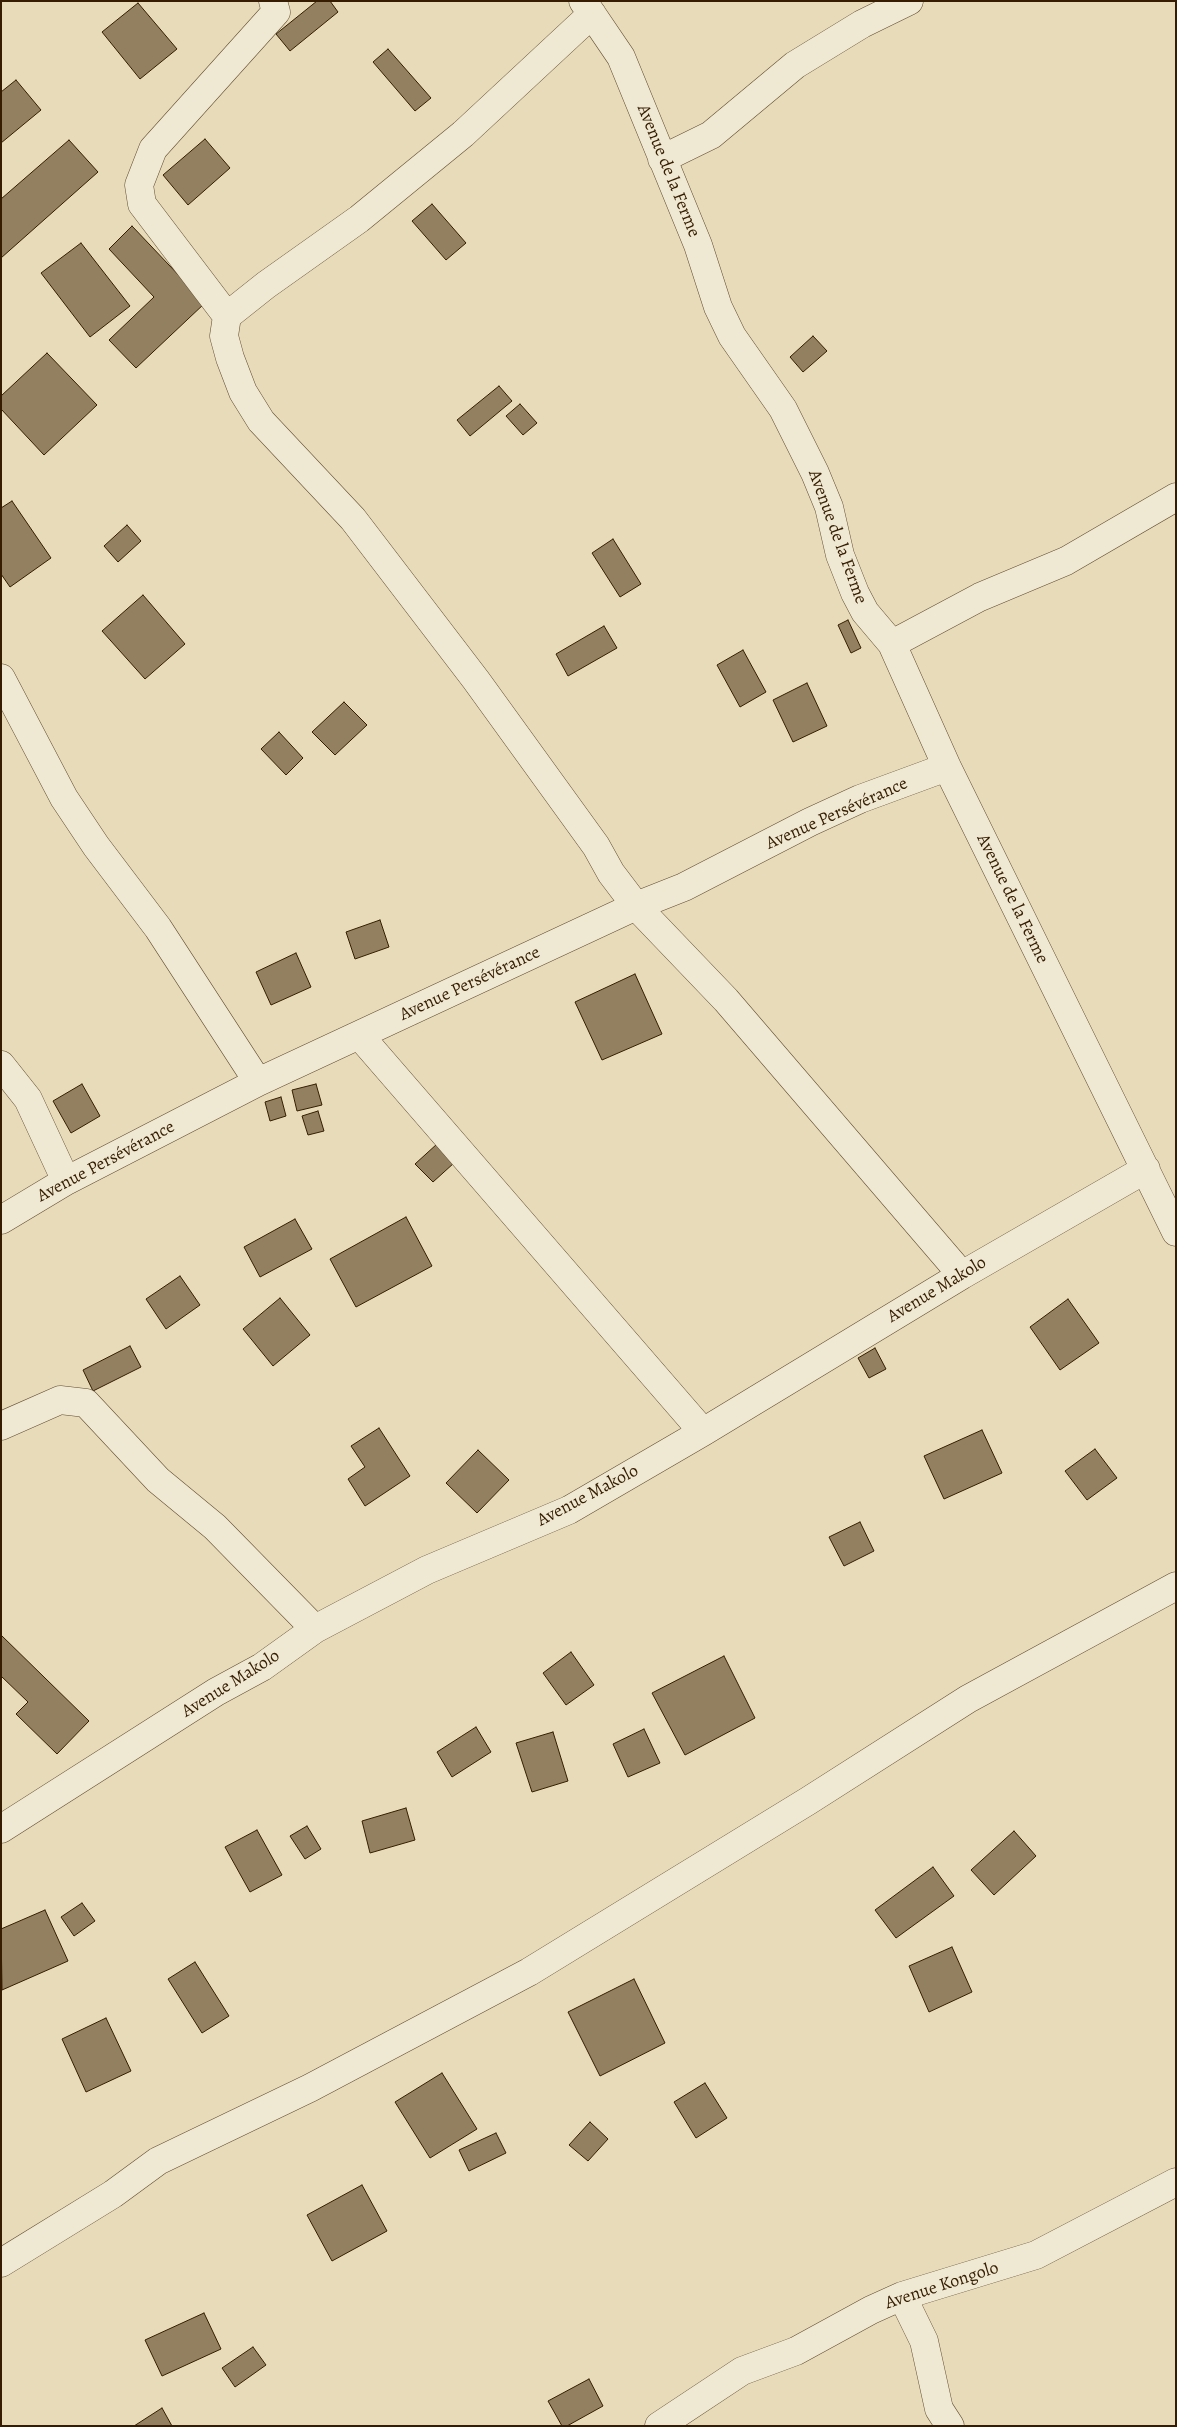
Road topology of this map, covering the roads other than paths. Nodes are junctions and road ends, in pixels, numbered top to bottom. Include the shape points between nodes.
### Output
1 (273, 1) edge
2 (909, 1) edge
3 (588, 8) edge
4 (662, 159) junction
5 (227, 316) junction
6 (1176, 497) edge
7 (892, 644) junction
8 (1, 678) edge
9 (947, 767) junction
10 (636, 906) junction
11 (360, 1036) junction
12 (1, 1065) edge
13 (258, 1082) junction
14 (1146, 1169) junction
15 (66, 1181) junction
16 (1, 1220) edge
17 (1176, 1232) edge
18 (962, 1275) junction
19 (1, 1426) edge
20 (703, 1432) junction
21 (1176, 1586) edge
22 (315, 1629) junction
23 (1, 1829) edge
24 (1176, 2182) edge
25 (1, 2262) edge
26 (902, 2296) junction
27 (659, 2426) edge
28 (950, 2426) edge

1 - 5 street via 276,12 153,149 139,186 142,204
2 - 4 street via 862,24 795,65 712,134
3 - 4 street, Avenue de la Ferme via 621,57
3 - 5 street via 455,140 359,219
4 - 7 street, Avenue de la Ferme via 698,245 718,307 728,328 783,409 829,507 840,555 855,593 865,612
5 - 10 street via 224,336 230,358 243,392 261,421 353,519 476,680
6 - 7 street via 1066,561 980,597
7 - 9 street, Avenue de la Ferme
8 - 13 street via 64,798 158,928
9 - 10 street, Avenue Persévérance via 860,799 684,888
9 - 14 street, Avenue de la Ferme
10 - 11 street, Avenue Persévérance
10 - 18 street via 726,1000
11 - 13 street, Avenue Persévérance
11 - 20 street
12 - 15 street via 28,1099
13 - 15 street, Avenue Persévérance
14 - 17 street, Avenue de la Ferme
14 - 18 street, Avenue Makolo
15 - 16 street, Avenue Persévérance
18 - 20 street, Avenue Makolo
19 - 22 street via 60,1400 86,1402 158,1480 215,1527
20 - 22 street, Avenue Makolo via 569,1510 426,1570
21 - 25 street via 968,1699 529,1972 310,2088 158,2161 113,2194
22 - 23 street, Avenue Makolo via 262,1667 216,1692
24 - 26 street, Avenue Kongolo via 1036,2255
26 - 27 street, Avenue Kongolo via 796,2351 742,2371
26 - 28 street via 924,2341 939,2408

